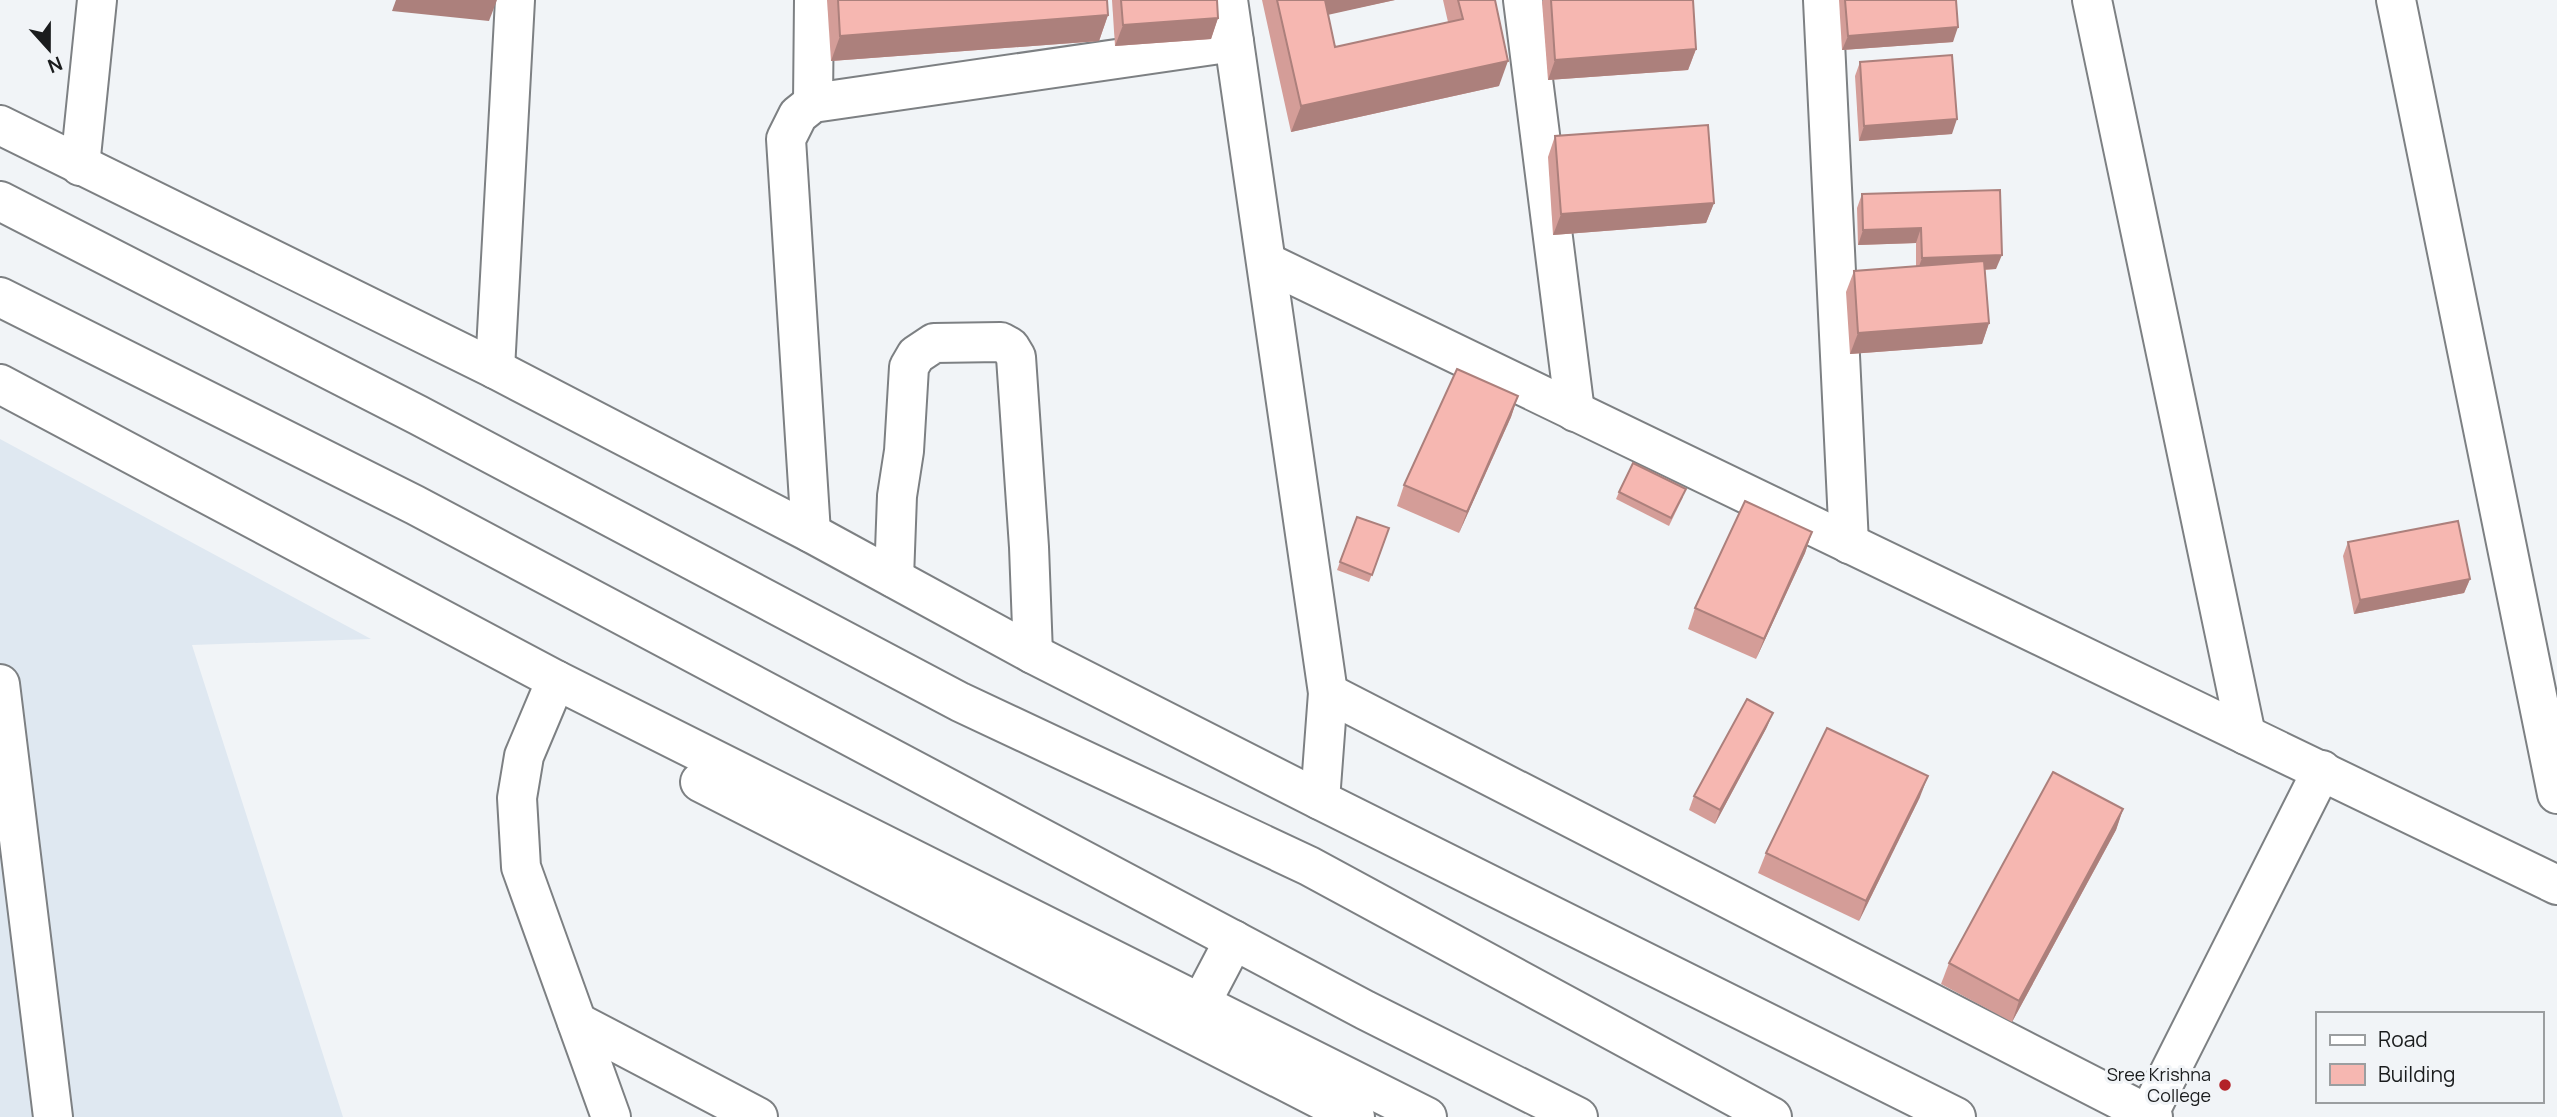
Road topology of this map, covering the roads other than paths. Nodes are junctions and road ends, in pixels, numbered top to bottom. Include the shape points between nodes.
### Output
1 (97, 0) edge
2 (515, 0) edge
3 (814, 0) edge
4 (1228, 0) edge
5 (1524, 0) edge
6 (1823, 0) edge
7 (2092, 0) edge
8 (2396, 0) edge
9 (1234, 42) junction
10 (813, 103) junction
11 (0, 125) edge
12 (80, 166) junction
13 (0, 201) edge
14 (1268, 263) junction
15 (0, 297) edge
16 (495, 369) junction
17 (0, 384) edge
18 (1575, 412) junction
19 (811, 533) junction
20 (1849, 544) junction
21 (894, 579) junction
22 (1032, 654) junction
23 (556, 680) junction
24 (0, 684) edge
25 (1328, 693) junction
26 (2246, 736) junction
27 (615, 739) dead end
28 (2322, 770) junction
29 (2557, 794) edge
30 (1320, 800) junction
31 (2557, 885) edge
32 (1234, 940) junction
33 (1200, 1003) junction
34 (577, 1022) junction
35 (2149, 1116) edge
36 (53, 1117) edge
37 (611, 1117) edge
38 (758, 1117) edge
39 (1355, 1117) edge
40 (1427, 1117) edge
41 (1578, 1117) edge
42 (1772, 1117) edge
43 (1956, 1117) edge

1 - 12 main road
2 - 16 main road
3 - 10 main road
4 - 9 main road
5 - 18 main road
6 - 20 main road
7 - 26 main road
8 - 29 main road
9 - 10 main road
9 - 14 main road
10 - 19 main road via 798,115 786,139
11 - 12 main road
12 - 16 main road
13 - 42 main road via 430,421 960,702 1309,866
14 - 18 main road
14 - 25 main road
15 - 32 main road via 415,505
16 - 19 main road
17 - 23 main road
18 - 20 main road
19 - 21 main road
20 - 26 main road
21 - 22 main road
21 - 22 main road via 909,367 916,355 934,344 1001,342 1016,357
22 - 30 main road
23 - 33 main road
23 - 34 main road via 524,756 517,798 521,867
24 - 36 main road
25 - 30 main road
25 - 35 main road
26 - 28 main road
27 - 39 main road
28 - 31 main road
28 - 35 main road
30 - 43 main road
32 - 33 main road
32 - 41 main road
33 - 40 main road
34 - 37 main road
34 - 38 main road

